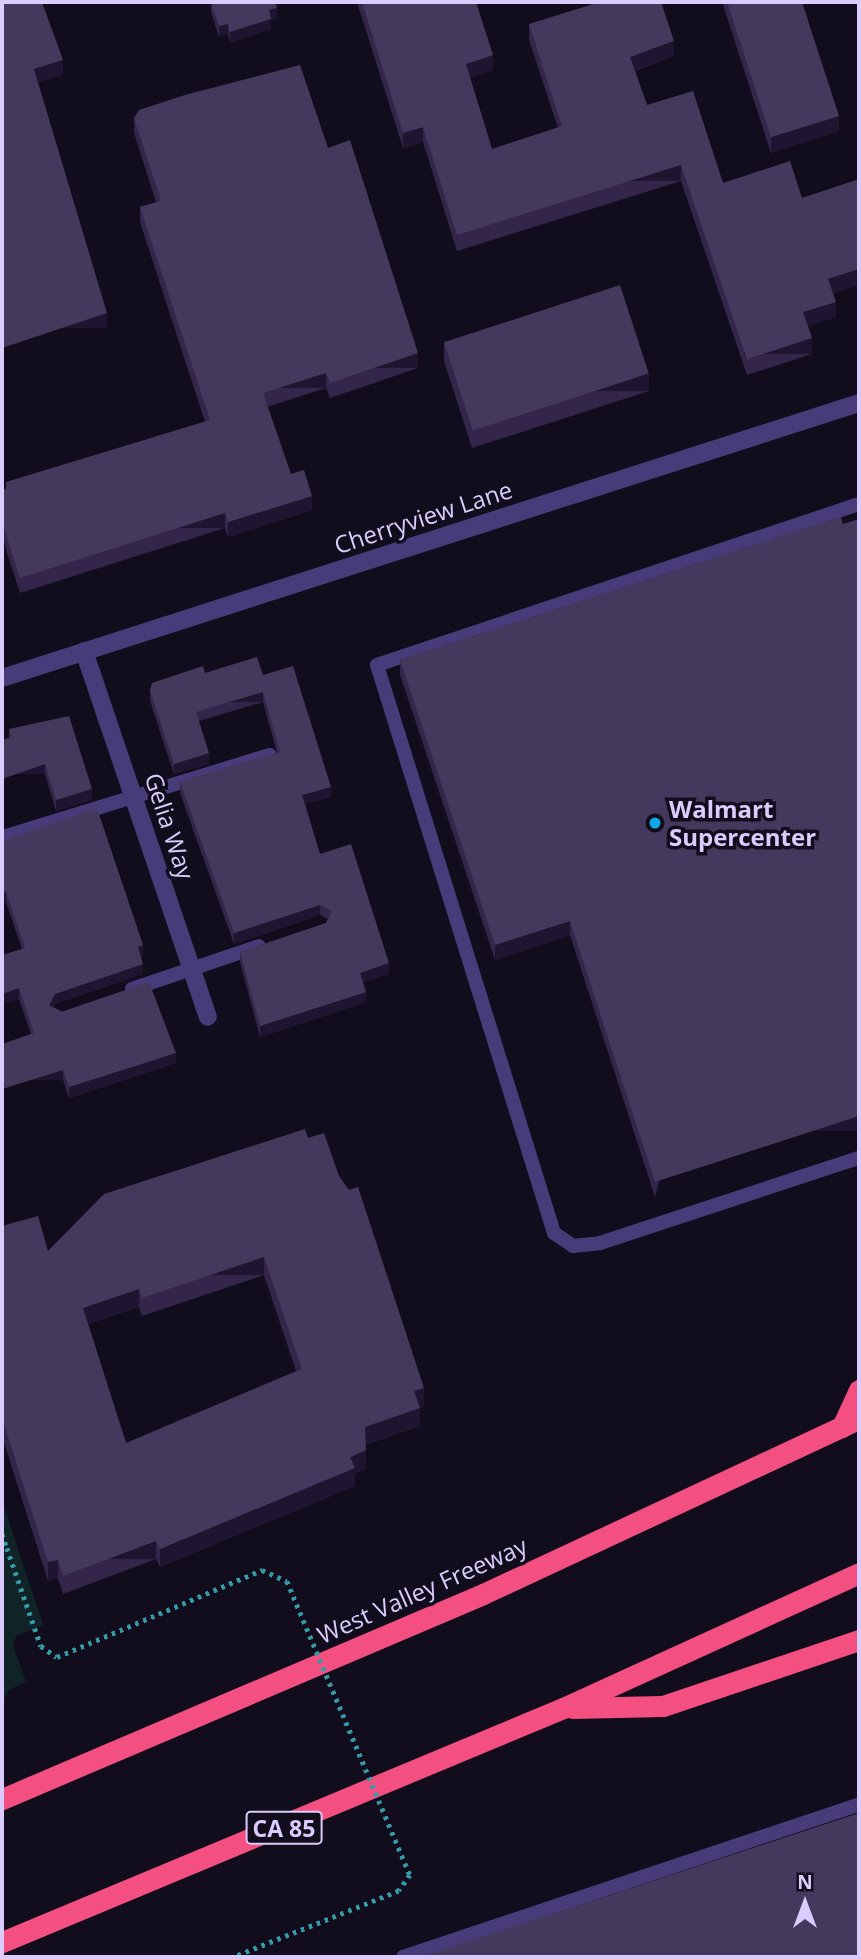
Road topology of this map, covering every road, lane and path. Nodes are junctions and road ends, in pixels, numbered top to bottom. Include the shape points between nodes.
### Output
1 (859, 403) edge
2 (859, 504) edge
3 (84, 651) junction
4 (2, 678) edge
5 (270, 755) edge
6 (135, 796) junction
7 (3, 837) edge
8 (271, 942) edge
9 (192, 968) junction
10 (119, 993) edge
11 (208, 1017) dead end
12 (859, 1157) edge
13 (859, 1390) edge
14 (851, 1423) edge
15 (2, 1534) edge
16 (859, 1573) edge
17 (859, 1640) edge
18 (563, 1708) junction
19 (2, 1799) edge
20 (859, 1804) edge
21 (2, 1942) edge
22 (234, 1957) edge
23 (403, 1957) edge

1 - 3 street, Cherryview Lane
2 - 12 lane via 377,665 554,1233 573,1246 600,1243
3 - 4 street, Cherryview Lane
3 - 6 street, Gelia Way
5 - 6 lane
6 - 7 lane
6 - 9 street, Gelia Way
8 - 9 lane
9 - 10 lane
9 - 11 street, Gelia Way
13 - 14 highway
14 - 19 highway, West Valley Freeway via 483,1594
15 - 22 path, bridge via 41,1646 57,1657 262,1570 287,1581 410,1875 399,1891
16 - 18 highway, CA 85
17 - 18 highway via 663,1706
18 - 21 highway, CA 85
20 - 23 lane

